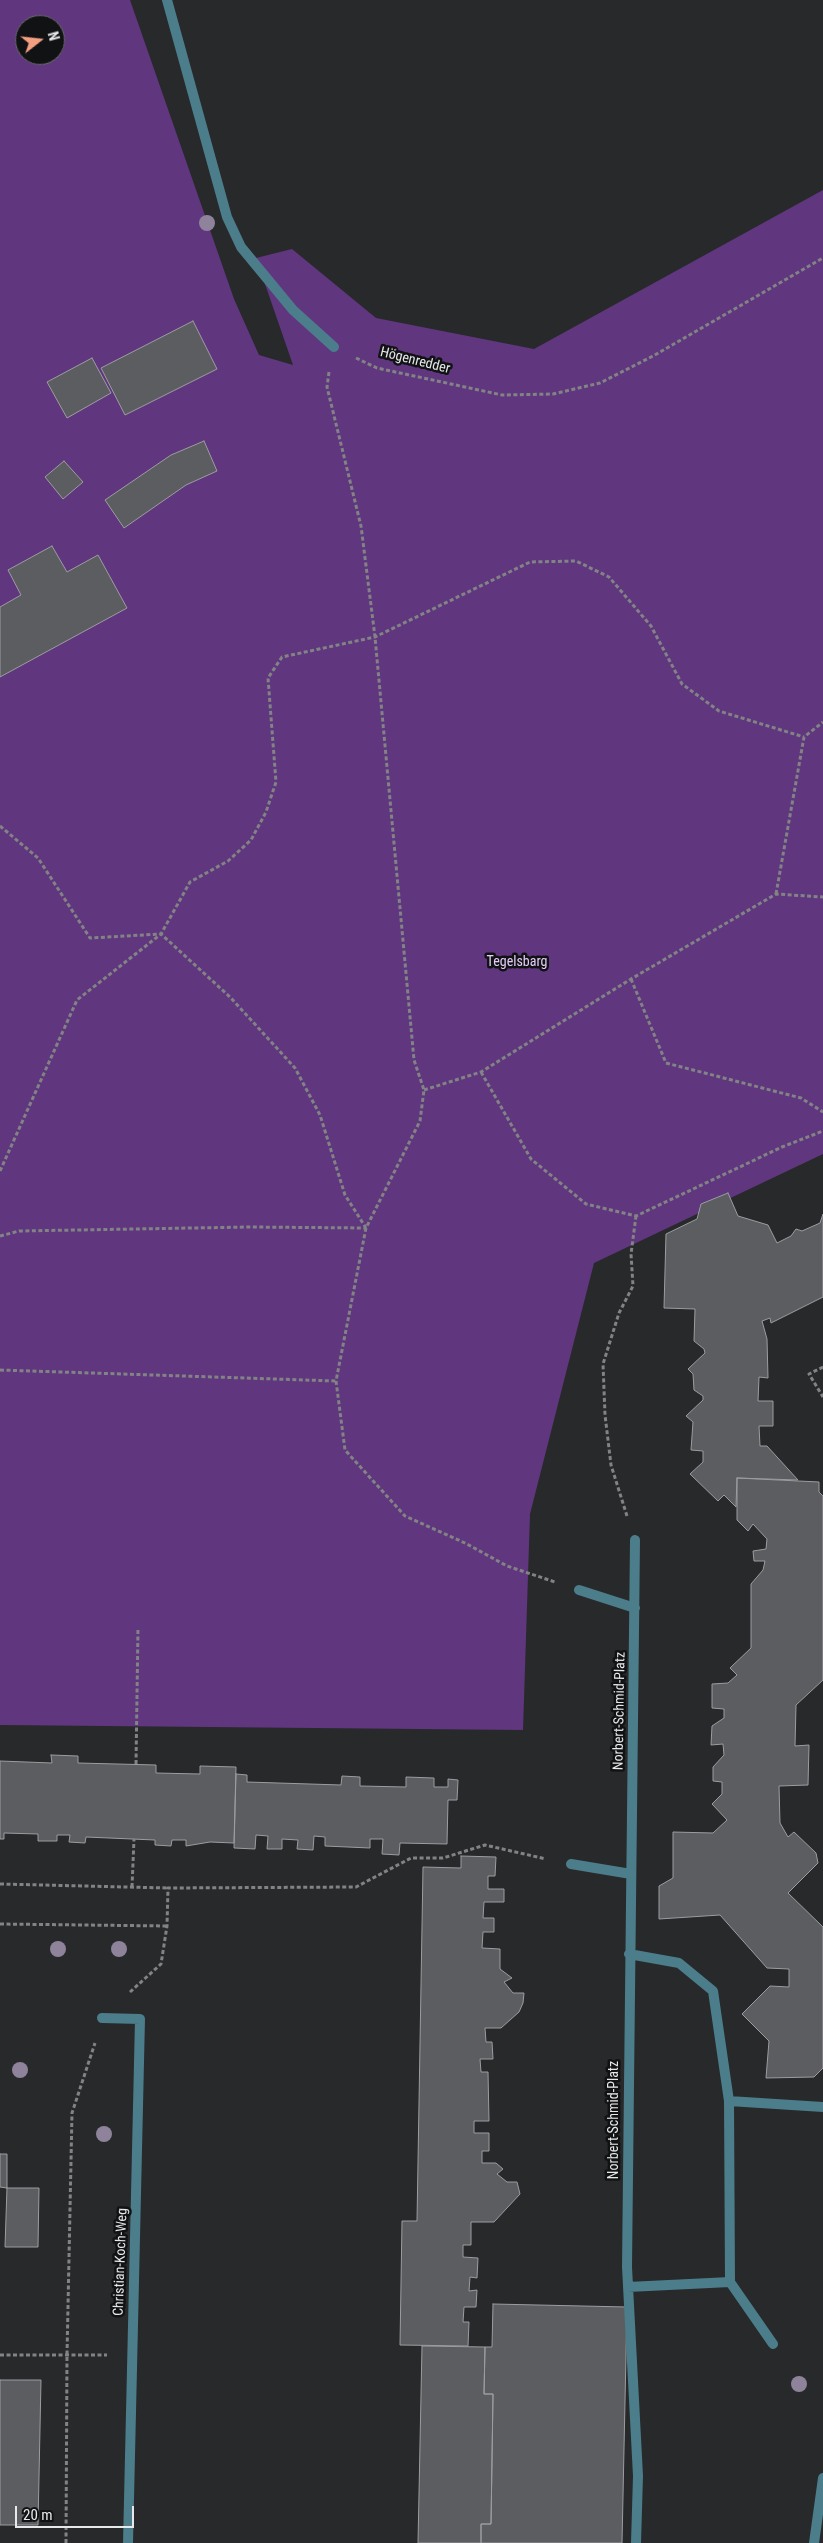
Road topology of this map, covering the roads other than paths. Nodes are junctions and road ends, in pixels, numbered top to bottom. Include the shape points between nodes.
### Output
1 (167, 0) edge
2 (334, 347) road end
3 (635, 1540) road end
4 (579, 1590) road end
5 (635, 1608) junction
6 (571, 1864) road end
7 (631, 1874) junction
8 (629, 1954) junction
9 (102, 2018) road end
10 (729, 2102) junction
11 (823, 2107) edge
12 (730, 2282) junction
13 (628, 2287) junction
14 (773, 2344) dead end
15 (823, 2478) edge
16 (128, 2543) edge
17 (636, 2543) edge
18 (814, 2543) edge

1 - 2 street via 227,217 237,239 293,310
3 - 5 street, Norbert-Schmid-Platz
4 - 5 street
5 - 7 street, Norbert-Schmid-Platz
6 - 7 street
7 - 8 street, Norbert-Schmid-Platz
8 - 10 street via 679,1963 713,1991
8 - 13 street, Norbert-Schmid-Platz
9 - 16 street, Christian-Koch-Weg via 140,2019
10 - 11 street
10 - 12 street
12 - 13 street
12 - 14 street
13 - 17 street, Norbert-Schmid-Platz via 638,2476
15 - 18 street

